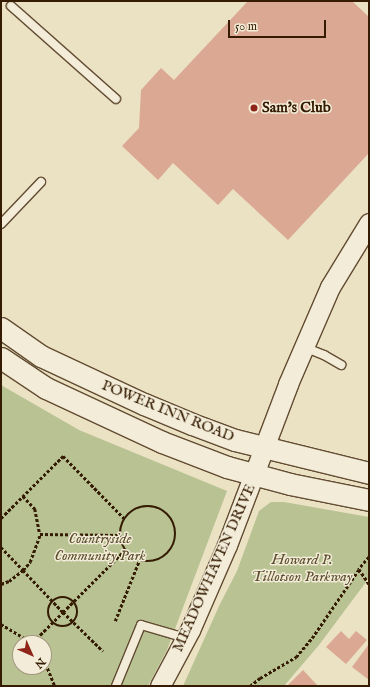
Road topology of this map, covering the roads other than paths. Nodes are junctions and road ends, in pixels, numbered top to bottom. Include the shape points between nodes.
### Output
1 (11, 6) dead end
2 (116, 100) dead end
3 (41, 182) dead end
4 (369, 223) edge
5 (1, 224) edge
6 (1, 328) edge
7 (304, 347) junction
8 (1, 358) edge
9 (341, 365) dead end
10 (265, 448) junction
11 (369, 473) edge
12 (254, 476) junction
13 (369, 500) edge
14 (186, 638) junction
15 (116, 686) edge
16 (160, 686) edge

1 - 2 lane
3 - 5 lane
4 - 7 street, MEADOWHAVEN DRIVE via 330,286
6 - 10 main road, POWER INN ROAD via 41,356 144,404 235,440
7 - 9 lane
7 - 10 street, MEADOWHAVEN DRIVE
8 - 12 main road, POWER INN ROAD via 46,388 162,442
10 - 11 main road, POWER INN ROAD
10 - 12 street, MEADOWHAVEN DRIVE
12 - 13 main road, POWER INN ROAD
12 - 14 street, MEADOWHAVEN DRIVE
14 - 15 lane via 140,625
14 - 16 street, MEADOWHAVEN DRIVE

